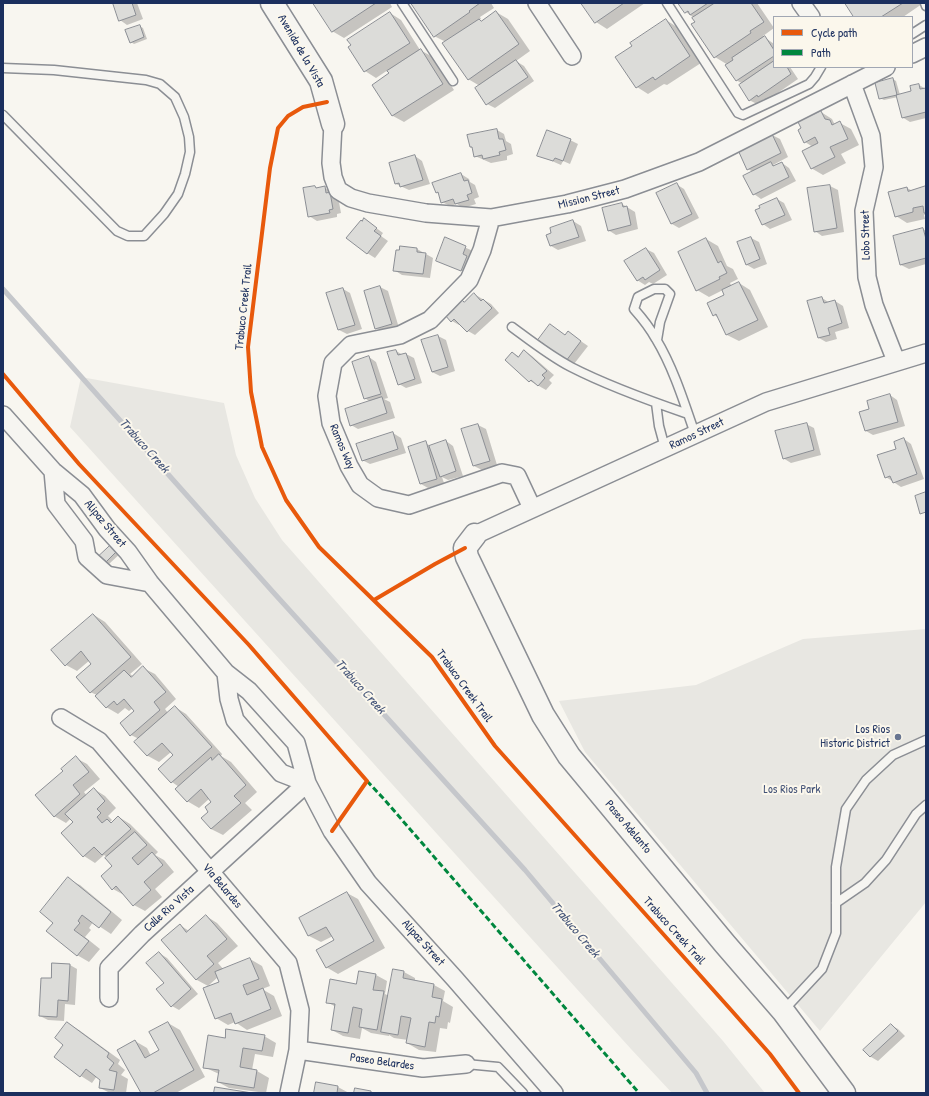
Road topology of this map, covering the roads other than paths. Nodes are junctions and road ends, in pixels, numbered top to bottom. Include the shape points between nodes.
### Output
1 (272, 3) edge
2 (402, 3) edge
3 (536, 3) edge
4 (667, 3) edge
5 (801, 3) edge
6 (925, 3) edge
7 (926, 6) edge
8 (810, 16) edge
9 (926, 24) edge
10 (913, 33) edge
11 (926, 47) edge
12 (913, 54) edge
13 (572, 56) dead end
14 (3, 68) edge
15 (820, 68) edge
16 (884, 68) edge
17 (453, 81) dead end
18 (852, 84) junction
19 (3, 115) edge
20 (333, 124) joint
21 (491, 218) junction
22 (512, 327) dead end
23 (657, 340) junction
24 (926, 353) edge
25 (896, 361) junction
26 (656, 403) junction
27 (688, 414) junction
28 (3, 415) edge
29 (695, 434) junction
30 (665, 448) junction
31 (53, 471) junction
32 (532, 508) junction
33 (475, 535) joint
34 (150, 583) junction
35 (226, 673) junction
36 (61, 718) dead end
37 (926, 740) edge
38 (307, 782) junction
39 (926, 805) edge
40 (210, 871) junction
41 (836, 903) junction
42 (109, 998) dead end
43 (783, 1011) junction
44 (298, 1050) junction
45 (466, 1064) joint
46 (289, 1093) edge
47 (523, 1093) edge
48 (554, 1093) edge
49 (844, 1093) edge

1 - 20 street, Avenida de la Vista via 321,81
2 - 17 lane
3 - 13 street
4 - 15 lane via 738,113 743,115 809,84
5 - 8 street
6 - 7 lane
9 - 10 lane
11 - 12 street
14 - 19 lane via 54,70 146,80 160,84 175,97 189,136 190,152 178,194 144,236 134,237 117,231
16 - 18 street, Mission Street
18 - 21 street, Mission Street via 692,165 625,189 567,204
18 - 25 street, Lobo Street via 871,136 874,167 864,211 867,277 874,305
20 - 21 street, Mission Street via 332,177 338,190 351,198 426,213
21 - 32 street, Ramos Way via 482,250 469,280 430,320 400,335 351,345 333,363 327,396 331,424 349,466 360,485 378,498 409,505 502,473 517,476
22 - 26 lane via 570,367
23 - 23 lane via 634,308 638,297 654,289 665,289 670,294 660,322
23 - 27 lane
24 - 25 street, Ramos Street
25 - 29 street, Ramos Street via 766,402
26 - 27 lane
26 - 30 lane
27 - 29 lane
28 - 31 street, Alipaz Street
29 - 30 street, Ramos Street
30 - 32 street, Ramos Street
31 - 34 street, Alipaz Street via 82,495
31 - 34 street via 56,504 84,541 88,556 107,575
32 - 33 street, Ramos Street
33 - 43 street, Paseo Adelanto via 465,548 466,557 543,715 569,756
34 - 35 street, Alipaz Street
35 - 38 street, Alipaz Street via 249,692 296,743
35 - 38 street via 229,700 235,720 281,773
36 - 40 street, Via Belardes via 99,741
37 - 41 lane via 893,755 866,780 846,809 836,867
38 - 40 street, Calle Rio Vista
38 - 48 street, Alipaz Street via 332,831 368,883
39 - 41 lane via 916,814 886,860 865,883
40 - 42 street, Calle Rio Vista via 108,968
40 - 44 street, Via Belardes via 288,963 300,1010
41 - 43 lane via 836,933 822,969
43 - 49 street, Paseo Adelanto
44 - 45 street, Paseo Belardes via 423,1068
44 - 46 street, Via Belardes
45 - 47 lane via 498,1067

